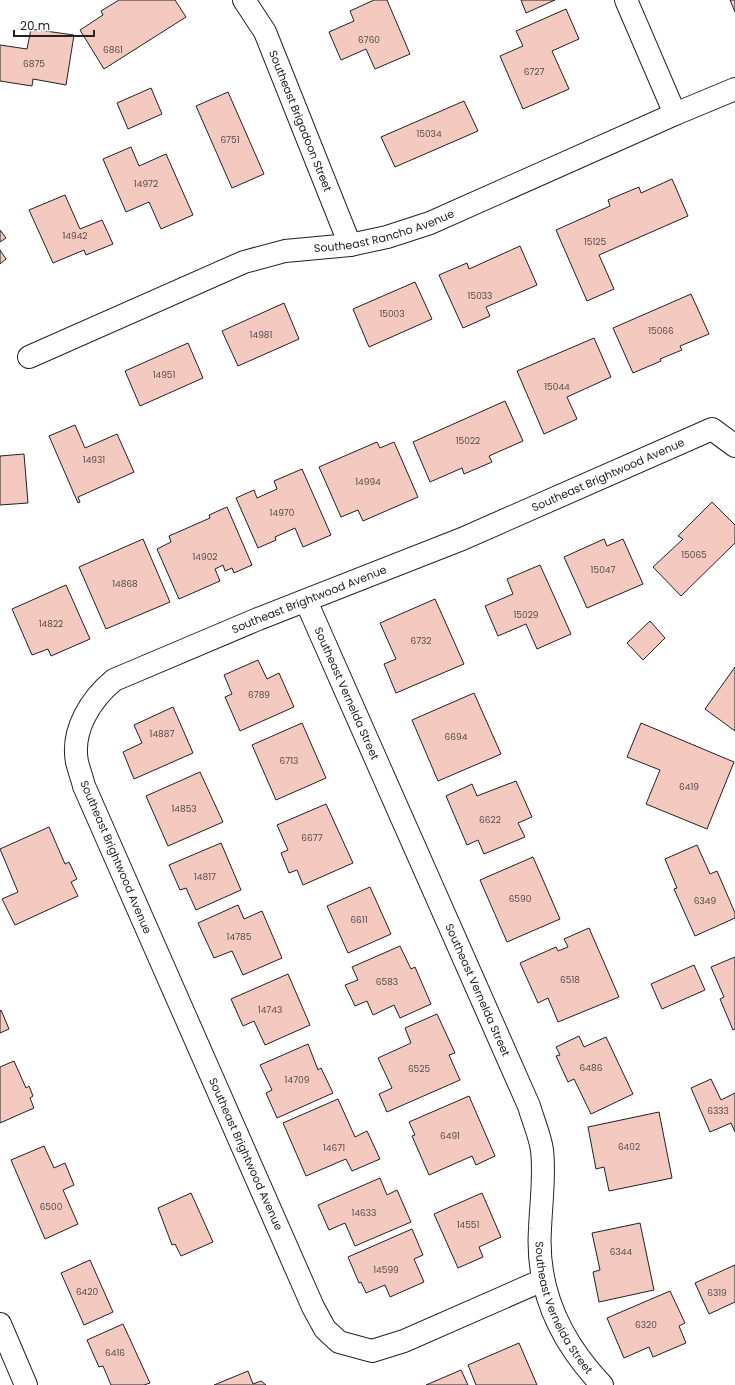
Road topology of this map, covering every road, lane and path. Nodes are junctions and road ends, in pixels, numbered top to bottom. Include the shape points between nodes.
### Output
1 (244, 0) edge
2 (626, 0) edge
3 (735, 89) edge
4 (675, 114) junction
5 (350, 245) junction
6 (29, 357) dead end
7 (735, 446) edge
8 (306, 601) junction
9 (543, 1280) junction
10 (0, 1324) edge
11 (26, 1385) edge
12 (602, 1385) edge

1 - 5 street, Southeast Brigadoon Street via 264,32
2 - 4 street
3 - 4 street, Southeast Rancho Avenue
4 - 5 street, Southeast Rancho Avenue via 430,223 387,237
5 - 6 street, Southeast Rancho Avenue via 285,251 244,262
7 - 8 street, Southeast Brightwood Avenue via 712,429 462,539
8 - 9 street, Southeast Vernelda Street via 528,1106 542,1149 540,1231
8 - 9 street, Southeast Brightwood Avenue via 114,680 102,690 92,702 79,729 77,761 84,786 313,1307 325,1329 339,1342 372,1351 404,1341
9 - 12 street, Southeast Vernelda Street via 548,1300 572,1350
10 - 11 street

